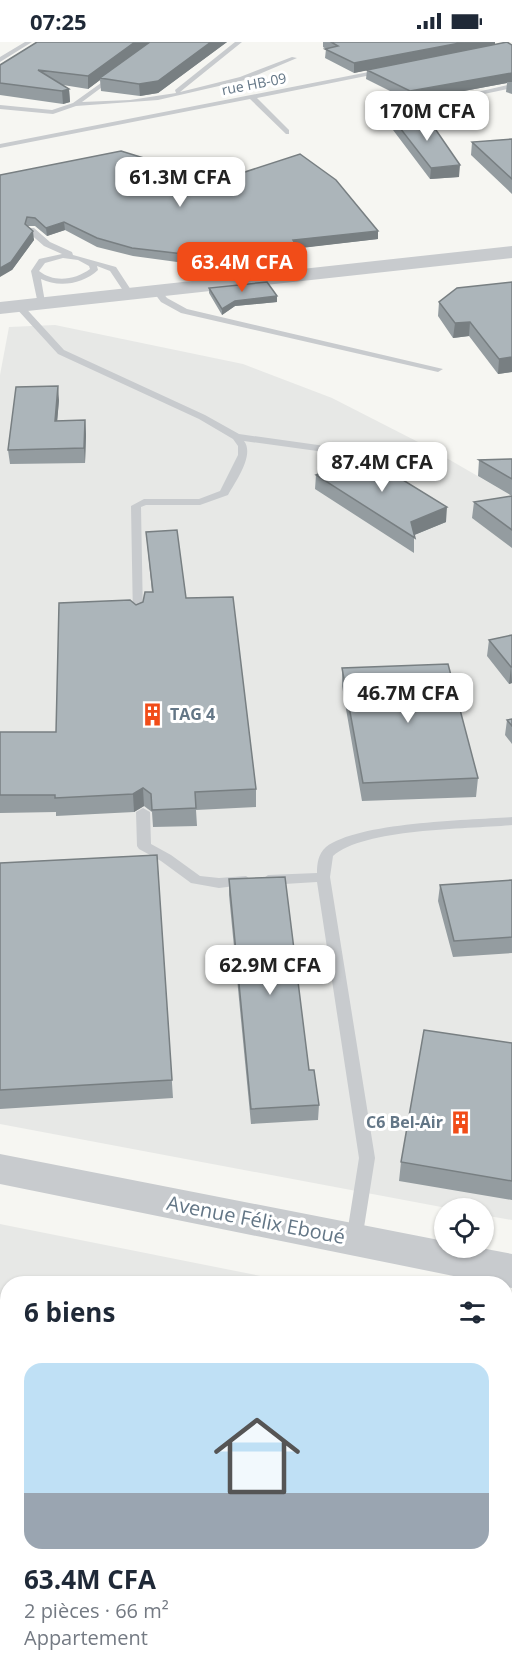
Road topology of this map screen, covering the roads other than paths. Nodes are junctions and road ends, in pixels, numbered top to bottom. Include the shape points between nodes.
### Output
1 (29, 42) edge
2 (239, 42) edge
3 (294, 58) dead end
4 (0, 60) edge
5 (392, 69) edge
6 (122, 70) edge
7 (512, 87) edge
8 (174, 93) junction
9 (252, 97) junction
10 (75, 104) junction
11 (418, 106) edge
12 (0, 107) edge
13 (286, 132) dead end
14 (0, 146) edge
15 (31, 230) edge
16 (47, 244) junction
17 (512, 252) edge
18 (75, 257) junction
19 (88, 260) junction
20 (42, 261) junction
21 (35, 271) junction
22 (79, 279) junction
23 (125, 285) junction
24 (156, 290) junction
25 (41, 302) junction
26 (9, 306) edge
27 (438, 369) dead end
28 (237, 437) junction
29 (375, 456) dead end
30 (137, 617) edge
31 (143, 812) edge
32 (512, 821) edge
33 (322, 877) junction
34 (0, 1169) edge
35 (354, 1240) junction
36 (512, 1271) edge

1 - 4 lane
2 - 8 lane
3 - 8 lane via 259,74
5 - 9 lane, rue HB-09
6 - 10 lane
7 - 11 lane
8 - 10 lane via 129,104
9 - 13 lane
9 - 14 lane, rue HB-09
10 - 12 lane via 53,112
15 - 16 lane
16 - 18 lane
16 - 20 lane
17 - 24 street
18 - 19 lane
18 - 20 lane
19 - 22 lane via 94,270
19 - 23 lane via 113,269
20 - 21 lane
21 - 22 lane via 52,280
21 - 25 lane
22 - 23 lane via 100,275
23 - 24 street
23 - 25 street
24 - 27 lane via 164,300 184,311
25 - 26 street
26 - 28 lane via 61,352
28 - 29 lane
28 - 30 lane via 243,455 224,494 200,502 144,502 136,506
31 - 33 lane via 144,846 196,880 219,883
32 - 33 lane via 346,841 325,857
33 - 35 lane via 367,1158
34 - 35 street, Avenue Félix Eboué
35 - 36 street, Avenue Félix Eboué

